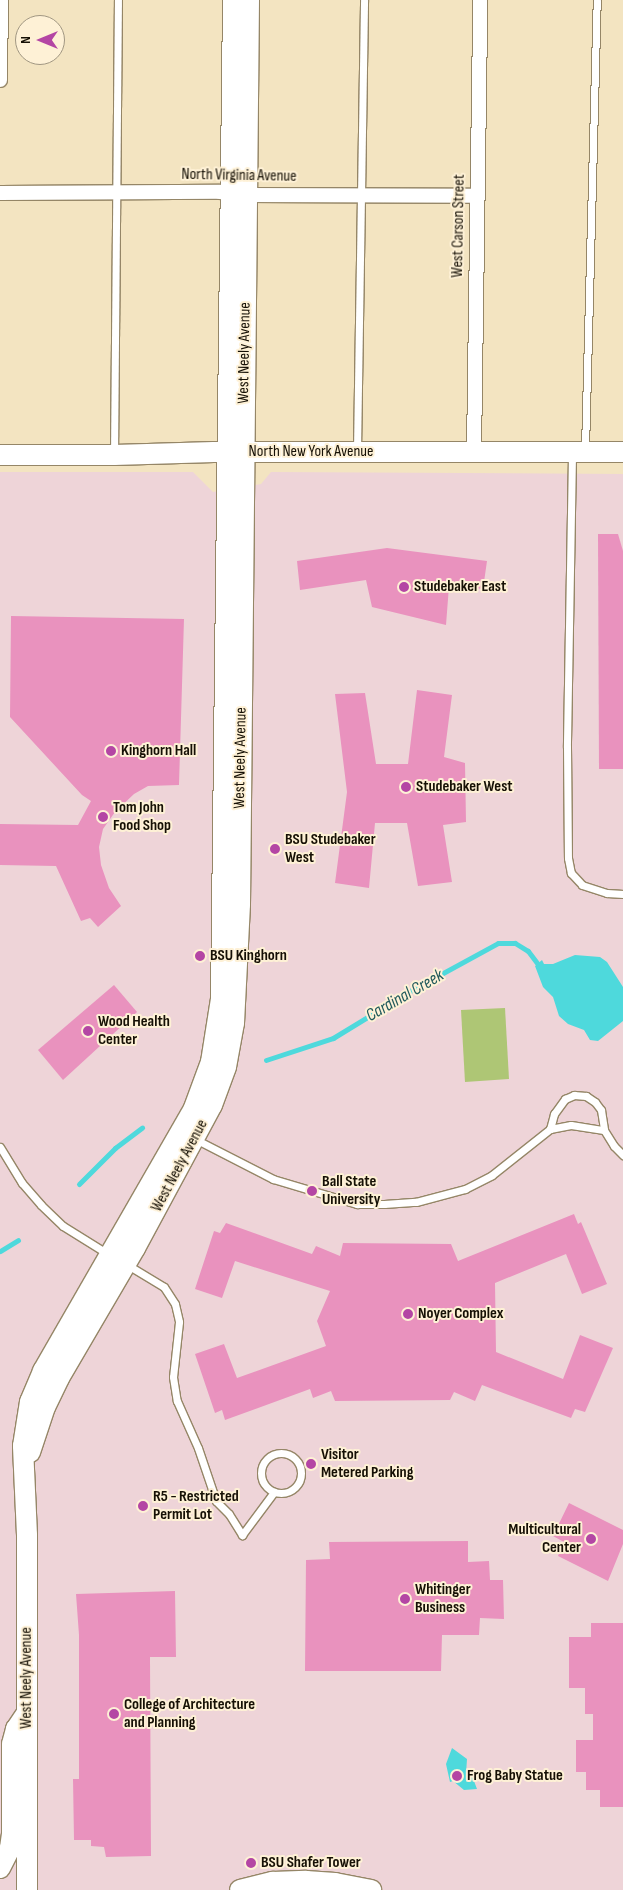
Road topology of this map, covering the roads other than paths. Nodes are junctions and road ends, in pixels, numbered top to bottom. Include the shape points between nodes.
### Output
1 (1, 0) edge
2 (118, 0) edge
3 (233, 0) edge
4 (249, 0) edge
5 (364, 0) edge
6 (480, 0) edge
7 (596, 0) edge
8 (0, 80) edge
9 (0, 193) edge
10 (116, 194) junction
11 (239, 194) junction
12 (361, 195) junction
13 (477, 196) junction
14 (236, 452) junction
15 (358, 452) junction
16 (474, 452) junction
17 (578, 452) junction
18 (623, 452) edge
19 (0, 455) edge
20 (114, 456) junction
21 (623, 894) edge
22 (550, 1129) junction
23 (604, 1130) junction
24 (189, 1135) junction
25 (0, 1147) edge
26 (623, 1155) edge
27 (118, 1259) junction
28 (274, 1492) junction
29 (28, 1710) junction
30 (0, 1868) edge
31 (28, 1890) edge
32 (240, 1890) edge
33 (371, 1890) edge

1 - 8 street
2 - 10 lane
3 - 11 street, West Neely Avenue
4 - 11 street, West Neely Avenue
5 - 12 lane
6 - 13 street, West Carson Street
7 - 17 lane
9 - 10 street, North Virginia Avenue
10 - 11 street, North Virginia Avenue
10 - 20 lane
11 - 12 street, North Virginia Avenue
11 - 14 street, West Neely Avenue
12 - 13 street, North Virginia Avenue
12 - 15 lane
13 - 16 street, West Carson Street
14 - 15 street, North New York Avenue
14 - 20 street, North New York Avenue
14 - 24 street, West Neely Avenue via 240,904 235,1015 226,1067 212,1105
15 - 16 street, North New York Avenue
16 - 17 street, North New York Avenue
17 - 18 street, North New York Avenue
17 - 21 lane via 567,748 568,858 571,873 582,885
19 - 20 street, North New York Avenue
22 - 23 lane via 571,1125
22 - 23 lane via 558,1106 574,1095 586,1096 595,1102 601,1110
22 - 24 lane via 492,1175 465,1189 416,1202 384,1204 358,1204 273,1179
23 - 26 lane
24 - 27 street, West Neely Avenue
25 - 27 lane via 22,1183 63,1226
27 - 28 lane via 164,1287 175,1304 179,1322 173,1377 177,1401 216,1501 242,1535
27 - 29 street, West Neely Avenue via 43,1371 30,1402 23,1434
28 - 28 lane via 292,1490 300,1480 300,1467 287,1454 273,1455 263,1464 261,1477
29 - 30 street via 16,1729 12,1744 12,1834 10,1848
29 - 31 street, West Neely Avenue
32 - 33 street via 273,1882 306,1881

